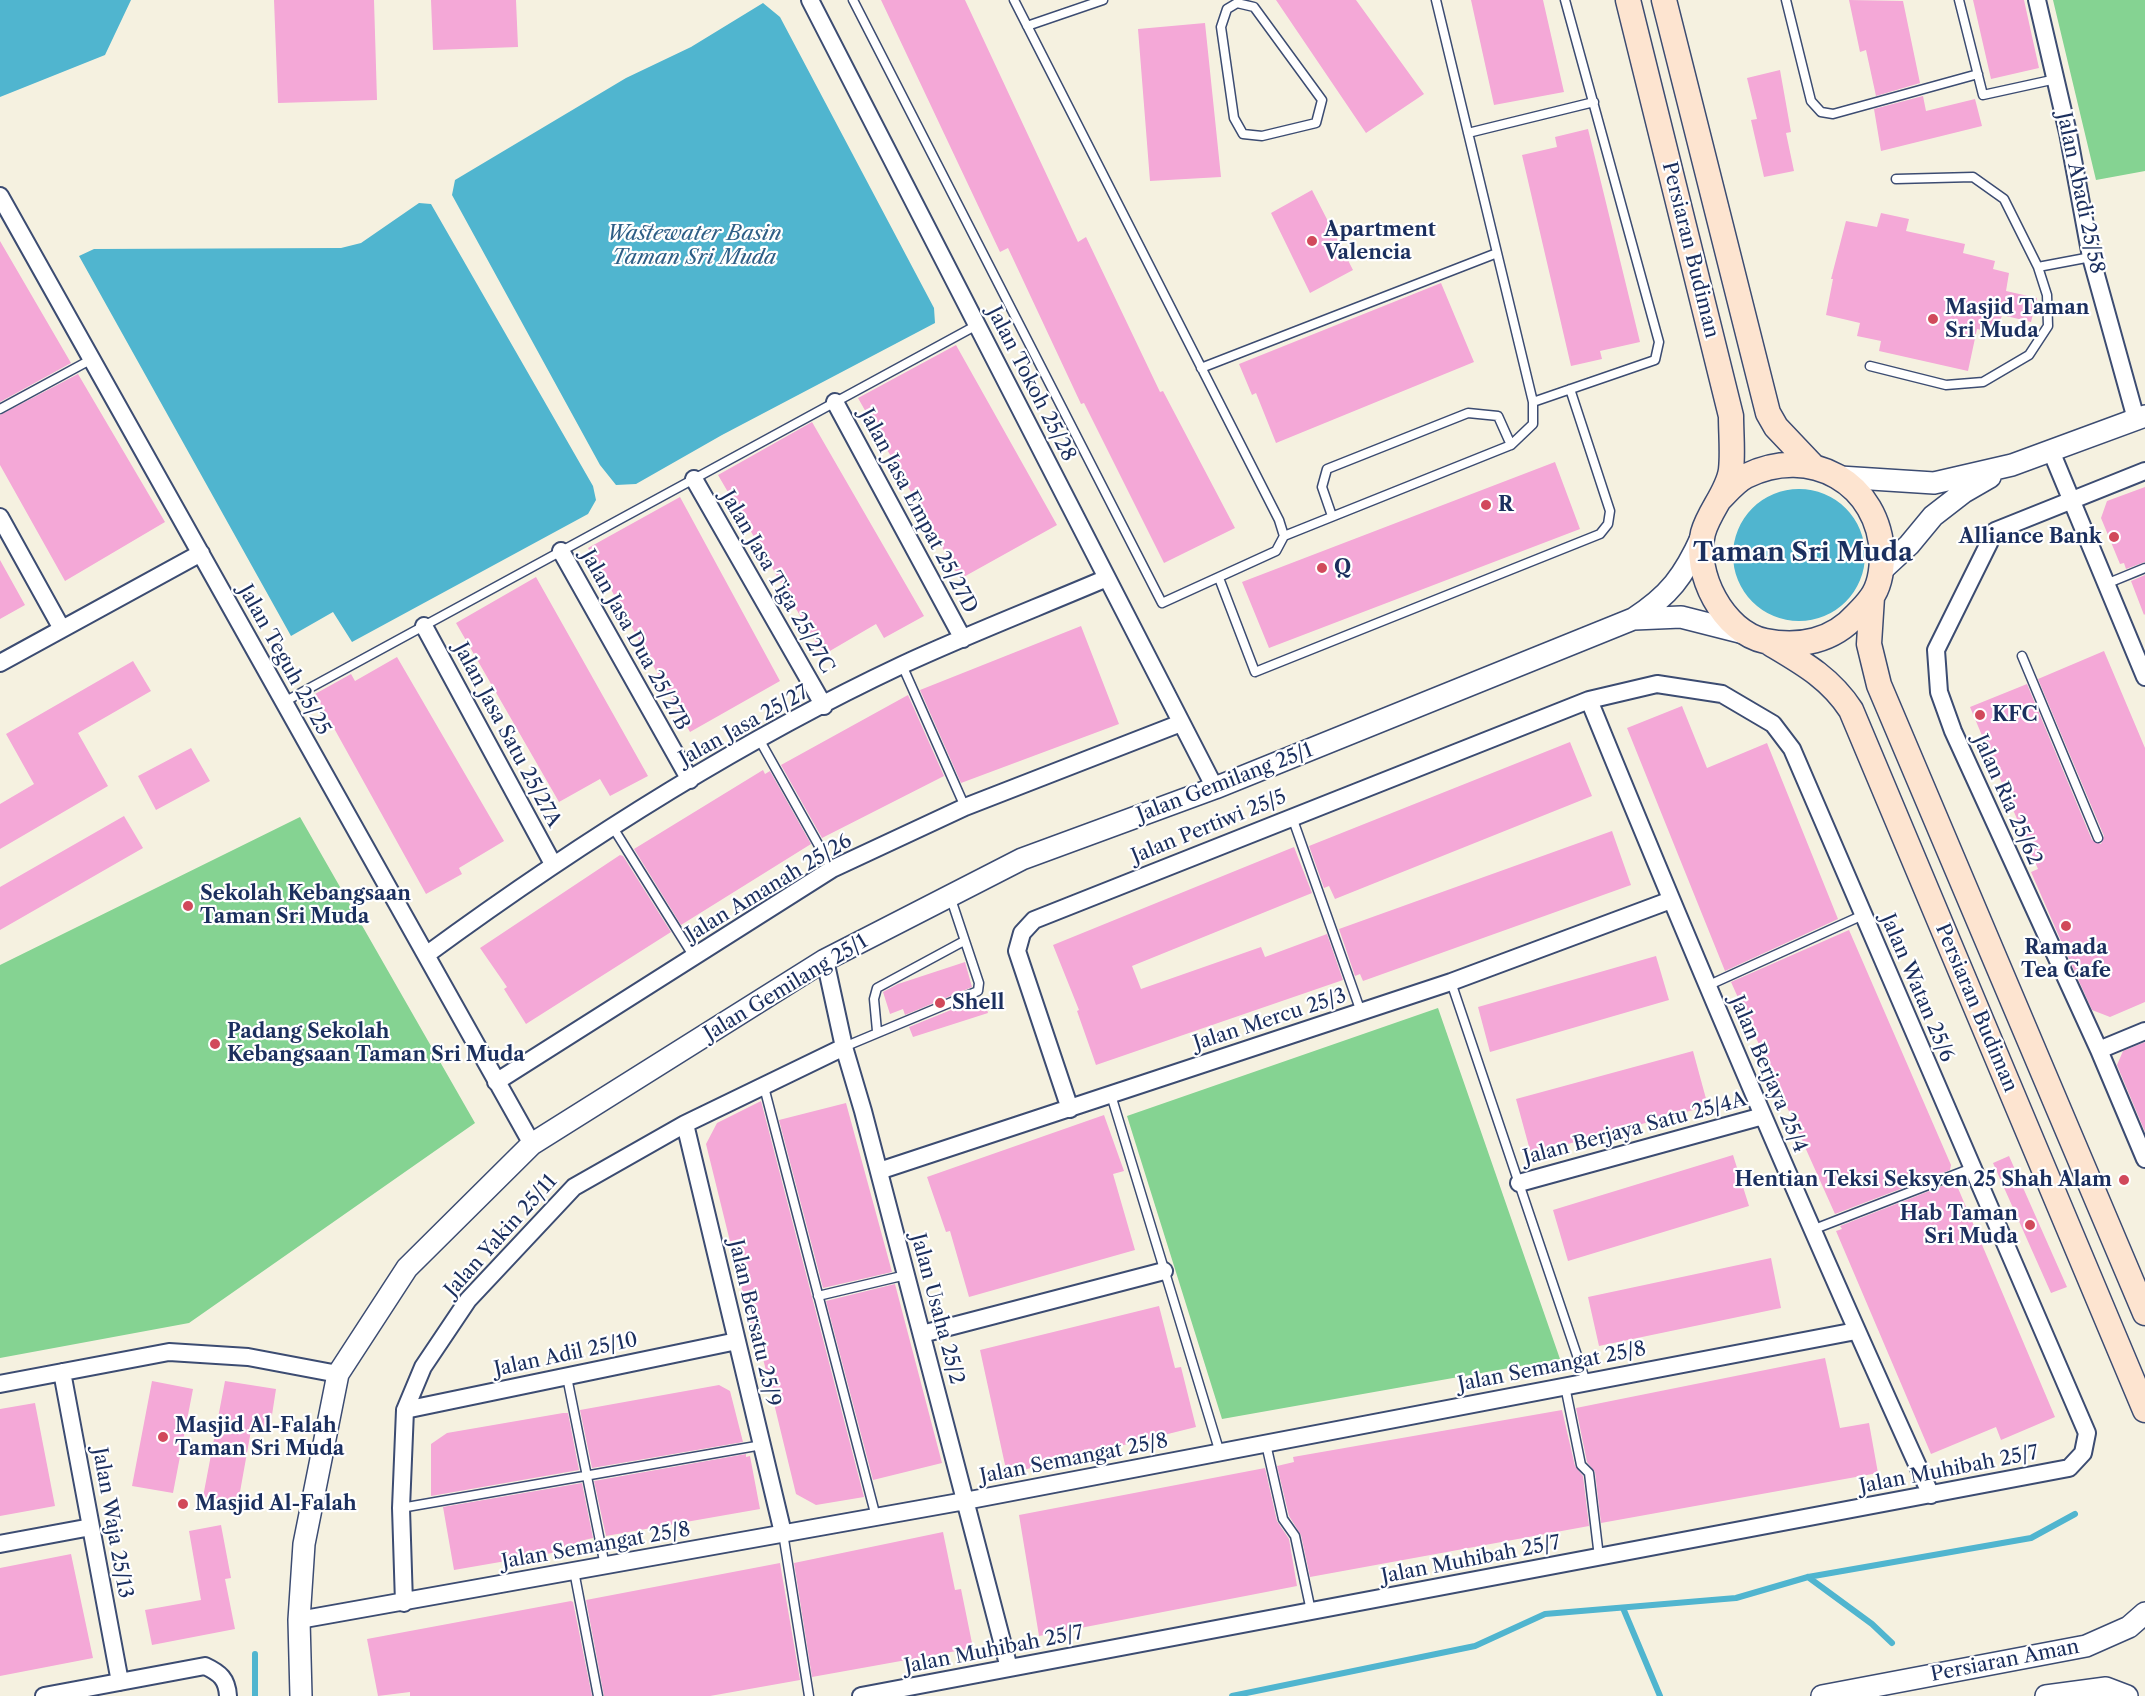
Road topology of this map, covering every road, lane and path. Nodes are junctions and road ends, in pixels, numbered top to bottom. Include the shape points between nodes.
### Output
1 (810, 0) edge
2 (853, 0) edge
3 (1014, 0) edge
4 (1103, 0) edge
5 (1436, 0) edge
6 (1565, 0) edge
7 (1628, 0) edge
8 (1664, 0) edge
9 (1786, 0) edge
10 (1959, 0) edge
11 (2037, 0) edge
12 (1236, 1) edge
13 (1027, 26) junction
14 (1978, 74) junction
15 (2056, 79) junction
16 (1594, 102) junction
17 (1468, 133) junction
18 (1896, 178) dead end
19 (0, 196) edge
20 (1497, 253) junction
21 (2091, 256) junction
22 (2038, 267) junction
23 (977, 325) junction
24 (92, 359) junction
25 (1870, 366) dead end
26 (1201, 368) junction
27 (1570, 389) junction
28 (835, 402) junction
29 (1533, 402) junction
30 (0, 410) edge
31 (2140, 418) edge
32 (1511, 446) junction
33 (2051, 451) junction
34 (1812, 465) junction
35 (2012, 465) junction
36 (2145, 471) edge
37 (1840, 477) junction
38 (694, 479) junction
39 (1719, 500) junction
40 (2071, 500) junction
41 (1332, 516) junction
42 (0, 518) edge
43 (1703, 533) junction
44 (1284, 536) junction
45 (561, 552) junction
46 (201, 553) junction
47 (2145, 568) edge
48 (1882, 570) junction
49 (1107, 578) junction
50 (1219, 578) junction
51 (2106, 584) junction
52 (1872, 597) junction
53 (1633, 619) junction
54 (424, 626) junction
55 (62, 629) junction
56 (1756, 637) junction
57 (963, 639) junction
58 (2022, 656) dead end
59 (0, 663) edge
60 (902, 665) junction
61 (2144, 672) edge
62 (1589, 700) junction
63 (284, 702) junction
64 (824, 706) junction
65 (1181, 723) junction
66 (759, 739) junction
67 (690, 780) junction
68 (1215, 788) junction
69 (965, 807) junction
70 (1292, 816) junction
71 (612, 826) junction
72 (2097, 838) dead end
73 (553, 864) junction
74 (832, 869) junction
75 (950, 896) junction
76 (1671, 900) junction
77 (1863, 915) junction
78 (964, 941) junction
79 (426, 955) junction
80 (694, 957) junction
81 (825, 960) junction
82 (1451, 982) junction
83 (1707, 986) junction
84 (1361, 1011) junction
85 (877, 1031) junction
86 (2145, 1031) edge
87 (844, 1047) junction
88 (2099, 1050) junction
89 (496, 1082) junction
90 (764, 1088) junction
91 (1111, 1095) junction
92 (1070, 1109) junction
93 (1763, 1116) junction
94 (685, 1124) junction
95 (532, 1144) junction
96 (2145, 1159) edge
97 (1972, 1168) junction
98 (879, 1171) junction
99 (1519, 1183) junction
100 (1812, 1230) junction
101 (1164, 1271) junction
102 (906, 1275) junction
103 (818, 1296) junction
104 (2145, 1313) edge
105 (1856, 1331) junction
106 (922, 1334) junction
107 (737, 1341) junction
108 (63, 1372) junction
109 (338, 1374) junction
110 (567, 1377) junction
111 (1586, 1382) junction
112 (0, 1384) edge
113 (1564, 1386) junction
114 (405, 1410) junction
115 (2145, 1410) edge
116 (1266, 1444) junction
117 (762, 1445) junction
118 (1220, 1453) junction
119 (2083, 1453) joint
120 (587, 1476) junction
121 (1931, 1495) junction
122 (965, 1501) junction
123 (401, 1508) junction
124 (876, 1517) junction
125 (91, 1527) junction
126 (783, 1533) junction
127 (0, 1544) edge
128 (1599, 1557) junction
129 (605, 1566) junction
130 (574, 1571) junction
131 (404, 1603) junction
132 (1311, 1611) junction
133 (2145, 1613) edge
134 (299, 1620) junction
135 (1009, 1668) junction
136 (120, 1682) junction
137 (44, 1696) edge
138 (228, 1696) edge
139 (301, 1696) edge
140 (598, 1696) edge
141 (809, 1696) edge
142 (861, 1696) edge
143 (1822, 1696) edge
144 (2046, 1696) edge
145 (2127, 1696) edge

1 - 23 street, Jalan Tokoh 25/28
2 - 50 lane via 1162,603
3 - 13 lane
4 - 13 lane
5 - 17 lane
6 - 16 lane
7 - 39 main road, Persiaran Budiman via 1731,416 1731,472
8 - 34 main road, Persiaran Budiman via 1768,413
9 - 14 lane via 1811,101 1821,112 1833,114
10 - 14 lane
11 - 15 street, Jalan Abadi 25/58
12 - 12 lane via 1254,7 1322,100 1316,123 1262,136 1243,134 1234,118 1221,27 1227,9
13 - 26 lane
14 - 15 lane via 1983,94
15 - 21 street, Jalan Abadi 25/58
16 - 17 lane
16 - 27 lane via 1659,342 1654,360
17 - 20 lane
18 - 22 lane via 1973,177 2004,199
19 - 24 street, Jalan Teguh 25/25
20 - 26 lane
20 - 29 lane
21 - 22 lane
21 - 31 street, Jalan Abadi 25/58
22 - 25 lane via 2047,295 2048,326 2030,355 1983,382 1946,385
23 - 28 lane
23 - 49 street, Jalan Tokoh 25/28
24 - 30 lane
24 - 46 street, Jalan Teguh 25/25
26 - 44 lane
27 - 29 lane
27 - 50 lane via 1610,511 1608,525 1600,534 1255,672
28 - 38 lane
28 - 57 street, Jalan Jasa Empat 25/27D
29 - 32 lane via 1533,424
31 - 33 street, Jalan Abadi 25/58
32 - 41 lane
32 - 41 lane via 1498,416 1468,413 1410,435 1327,469 1322,487
33 - 35 street, Jalan Abadi 25/58
33 - 40 street
34 - 37 main road
34 - 39 main road via 1777,465 1744,477
35 - 37 street, Jalan Abadi 25/58 via 1934,483
35 - 48 street, Jalan Abadi 25/58 via 1964,492 1933,516
36 - 40 street, Jalan Ria 25/62
37 - 48 main road via 1867,501 1881,534
38 - 45 lane
38 - 64 street, Jalan Jasa Tiga 25/27C
39 - 43 main road
40 - 51 street
40 - 88 street, Jalan Ria 25/62 via 1995,531 1936,650 1939,692 1953,731
41 - 44 lane
42 - 55 street
43 - 53 street, Jalan Gemilang 25/1 via 1687,570 1660,602
43 - 56 main road via 1703,573 1719,608
44 - 50 lane via 1276,551
45 - 54 lane
45 - 67 street, Jalan Jasa Dua 25/27B
46 - 55 street
46 - 63 street, Jalan Teguh 25/25
47 - 51 lane
48 - 52 main road
49 - 57 street, Jalan Jasa 25/27
49 - 65 street, Jalan Tokoh 25/28
51 - 61 street
52 - 56 main road via 1844,628 1806,644
52 - 104 main road, Persiaran Budiman via 1869,644 1879,685
53 - 56 street, Jalan Gemilang 25/1 via 1681,617
53 - 68 street, Jalan Gemilang 25/1
54 - 63 lane
54 - 73 street, Jalan Jasa Satu 25/27A
55 - 59 street
56 - 115 main road, Persiaran Budiman via 1801,662 1837,689 1851,710
57 - 60 street, Jalan Jasa 25/27
58 - 72 lane
60 - 64 street, Jalan Jasa 25/27
60 - 69 lane
62 - 70 street, Jalan Pertiwi 25/5
62 - 76 street, Jalan Berjaya 25/4
62 - 77 street, Jalan Watan 25/6 via 1658,684 1722,694 1773,724 1792,749
63 - 79 street, Jalan Teguh 25/25
64 - 66 street, Jalan Jasa 25/27
65 - 68 street, Jalan Tokoh 25/28
65 - 69 street, Jalan Amanah 25/26
66 - 67 street, Jalan Jasa 25/27
66 - 74 lane
67 - 71 street, Jalan Jasa 25/27
68 - 75 street, Jalan Gemilang 25/1 via 1022,859
69 - 74 street, Jalan Amanah 25/26
70 - 84 lane
70 - 92 street, Jalan Pertiwi 25/5 via 1034,920 1022,933 1017,951
71 - 73 street, Jalan Jasa 25/27
71 - 80 lane
73 - 79 street, Jalan Jasa 25/27
74 - 80 street, Jalan Amanah 25/26
75 - 78 lane
75 - 81 street, Jalan Gemilang 25/1
76 - 82 street, Jalan Mercu 25/3
76 - 83 street, Jalan Berjaya 25/4
77 - 83 lane
77 - 97 street, Jalan Watan 25/6
78 - 85 lane via 877,988
78 - 85 lane via 979,983 978,991
79 - 89 street, Jalan Teguh 25/25
80 - 89 street, Jalan Amanah 25/26
81 - 87 street, Jalan Usaha 25/2
81 - 95 street, Jalan Gemilang 25/1
82 - 84 street, Jalan Mercu 25/3
82 - 99 lane
83 - 93 street, Jalan Berjaya 25/4
84 - 91 street, Jalan Mercu 25/3
85 - 87 lane
86 - 88 street
87 - 90 street, Jalan Yakin 25/11
87 - 98 street, Jalan Usaha 25/2
88 - 96 street, Jalan Ria 25/62
89 - 95 street, Jalan Teguh 25/25
90 - 94 street, Jalan Yakin 25/11
90 - 103 lane
91 - 92 street, Jalan Mercu 25/3
91 - 101 lane
92 - 98 street, Jalan Mercu 25/3
93 - 99 street, Jalan Berjaya Satu 25/4A
93 - 100 street, Jalan Berjaya 25/4
94 - 107 street, Jalan Bersatu 25/9
94 - 114 street, Jalan Yakin 25/11 via 574,1187 468,1300 423,1367
95 - 109 street, Jalan Gemilang 25/1 via 407,1268
97 - 100 lane
97 - 119 street, Jalan Watan 25/6 via 2087,1433
98 - 102 street, Jalan Usaha 25/2
99 - 111 lane
100 - 105 street, Jalan Berjaya 25/4
101 - 106 street
101 - 118 lane
102 - 103 lane
102 - 106 street, Jalan Usaha 25/2
103 - 124 lane
105 - 111 street, Jalan Semangat 25/8
105 - 121 street, Jalan Berjaya 25/4
106 - 122 street, Jalan Usaha 25/2
107 - 110 street, Jalan Adil 25/10
107 - 117 street, Jalan Bersatu 25/9
108 - 109 street via 169,1352 248,1357
108 - 112 street
108 - 125 street, Jalan Waja 25/13
109 - 134 street, Jalan Gemilang 25/1 via 304,1544
110 - 114 street, Jalan Adil 25/10
110 - 120 lane
111 - 113 street, Jalan Semangat 25/8
113 - 116 street, Jalan Semangat 25/8
113 - 128 lane via 1581,1465 1589,1473
114 - 123 street, Jalan Yakin 25/11
116 - 118 street, Jalan Semangat 25/8
116 - 132 lane via 1283,1520 1295,1536
117 - 120 lane
117 - 126 street, Jalan Bersatu 25/9
118 - 122 street, Jalan Semangat 25/8
119 - 121 street, Jalan Muhibah 25/7 via 2069,1468
120 - 123 lane
120 - 129 lane
121 - 128 street, Jalan Muhibah 25/7
122 - 124 street, Jalan Semangat 25/8
122 - 135 street, Jalan Usaha 25/2
123 - 131 street, Jalan Yakin 25/11
124 - 126 street, Jalan Semangat 25/8
125 - 127 street
125 - 136 street, Jalan Waja 25/13
126 - 129 street, Jalan Semangat 25/8
126 - 141 lane
128 - 132 street, Jalan Muhibah 25/7
129 - 130 street, Jalan Semangat 25/8
130 - 131 street, Jalan Semangat 25/8
130 - 140 lane
131 - 134 street, Jalan Semangat 25/8
132 - 135 street, Jalan Muhibah 25/7
133 - 143 street, Persiaran Aman via 2129,1627 2086,1646
134 - 139 street, Jalan Gemilang 25/1
135 - 142 street, Jalan Muhibah 25/7
136 - 137 street
136 - 138 street via 205,1666 220,1673
144 - 145 street via 2106,1688

